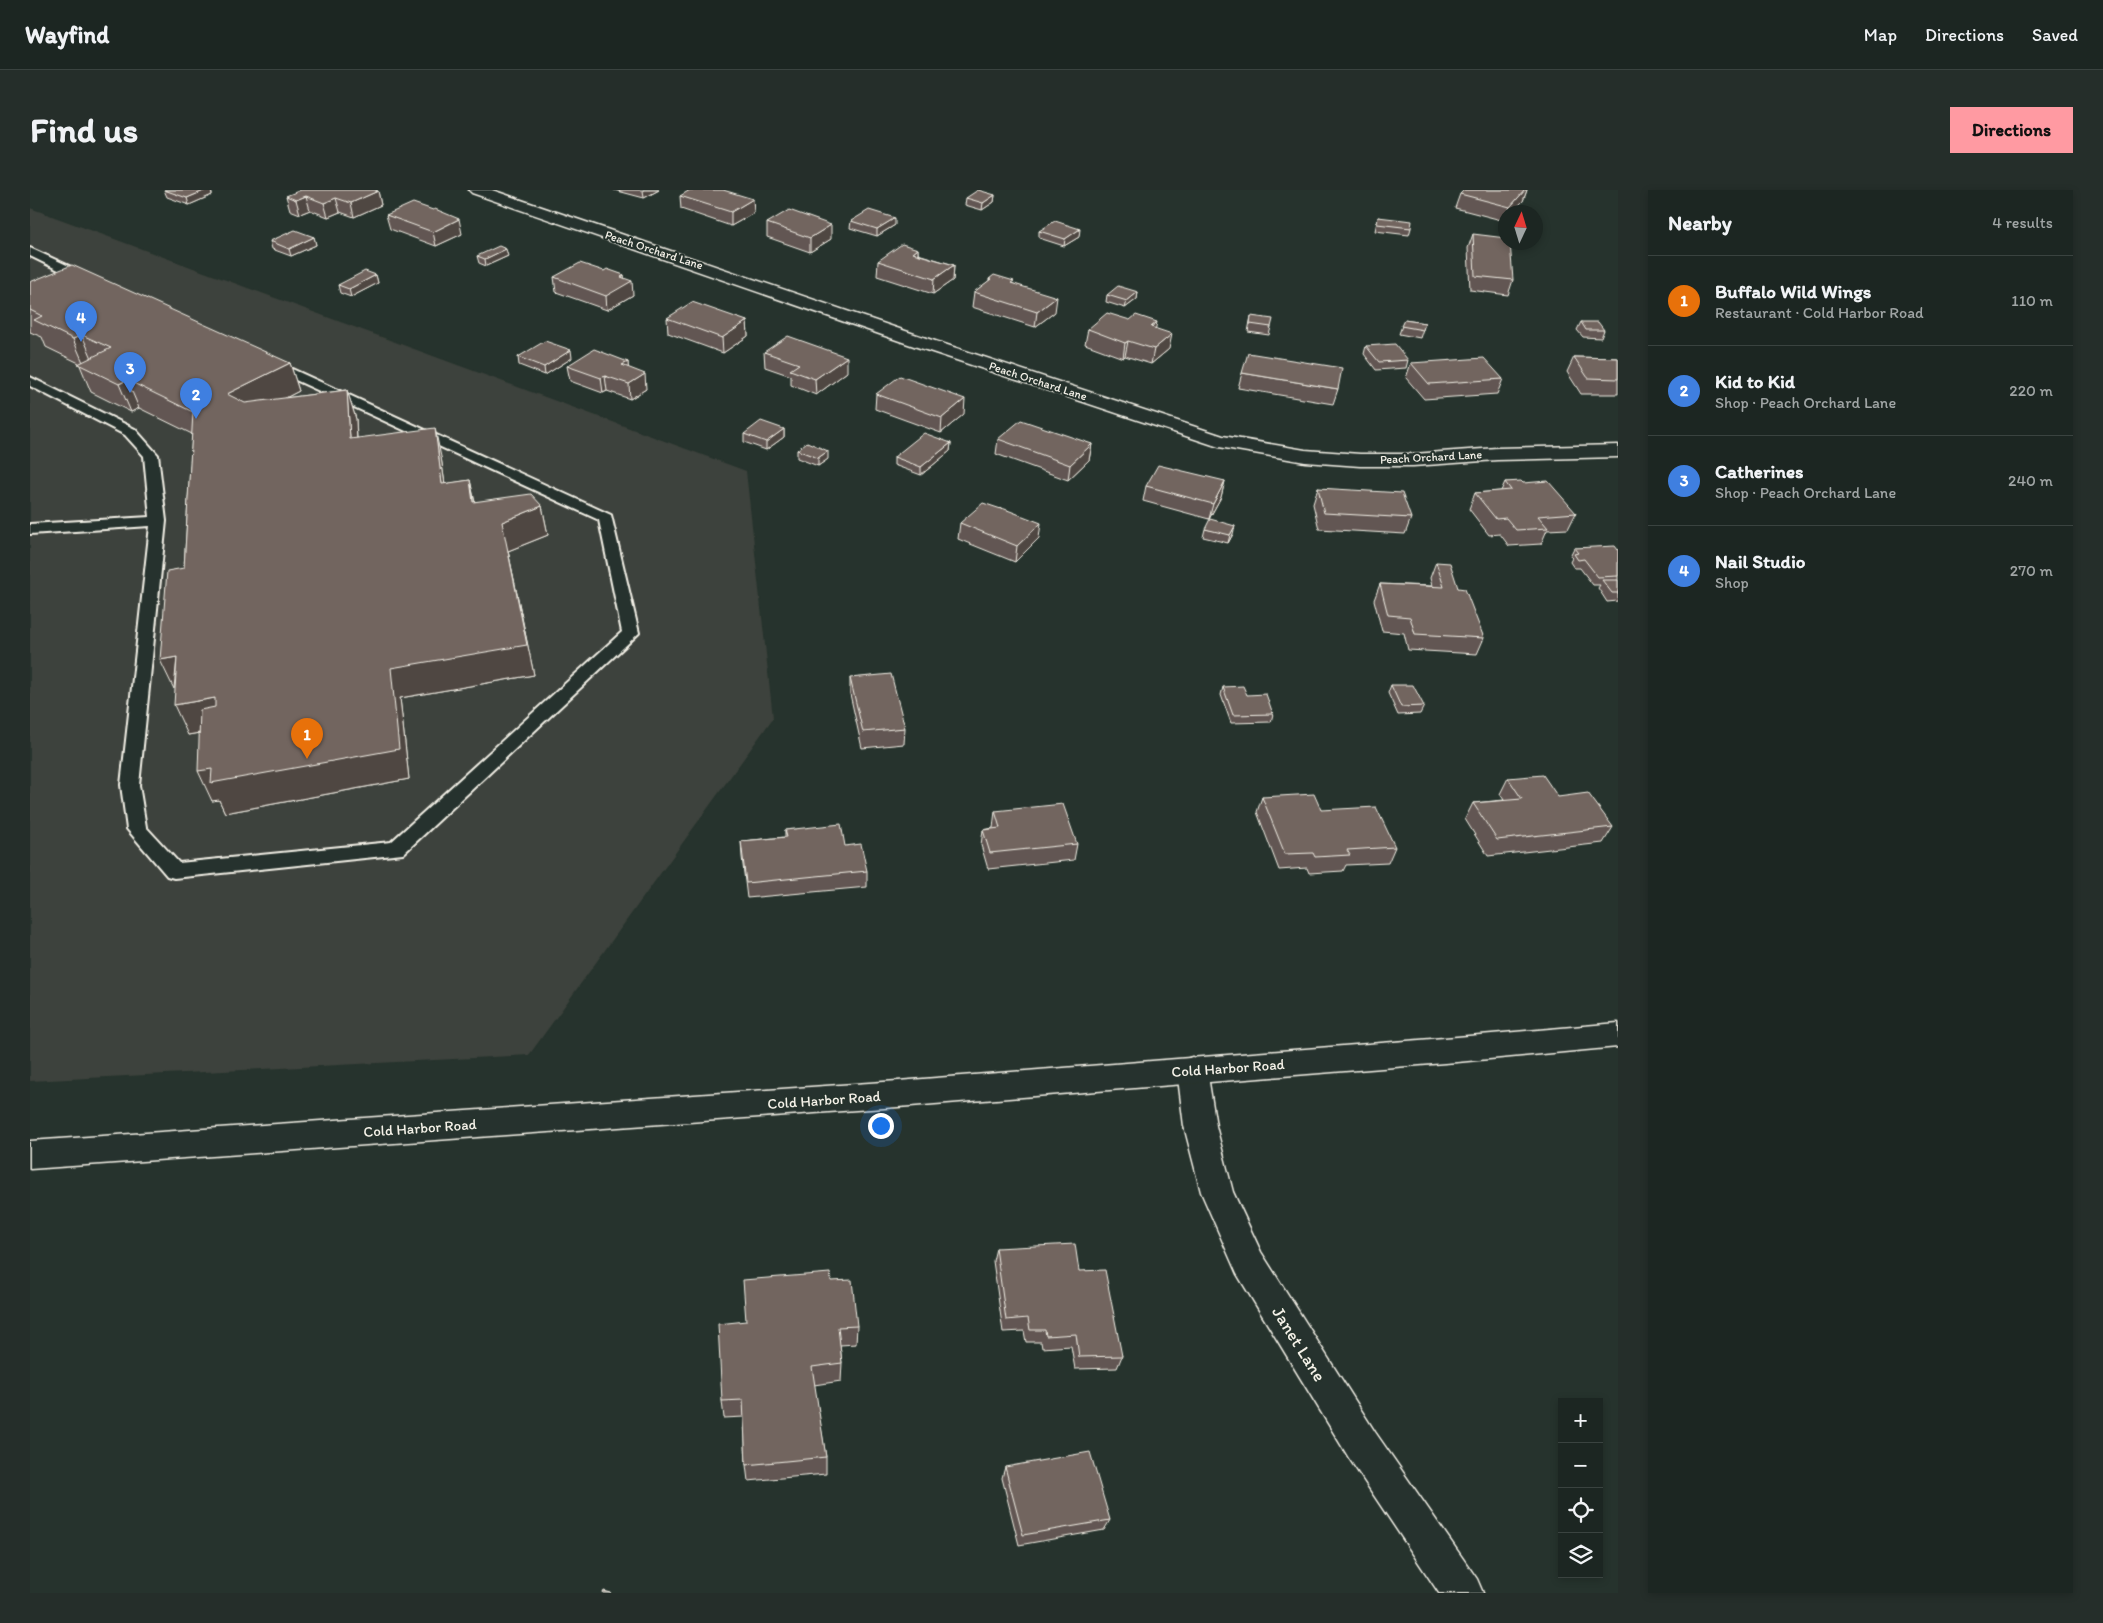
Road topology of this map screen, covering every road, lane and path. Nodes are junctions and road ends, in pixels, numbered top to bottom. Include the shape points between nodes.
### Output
1 (477, 190) edge
2 (30, 252) edge
3 (102, 285) edge
4 (255, 356) edge
5 (30, 381) edge
6 (1618, 451) edge
7 (158, 521) junction
8 (30, 529) edge
9 (1618, 1035) edge
10 (1192, 1070) junction
11 (30, 1155) edge
12 (1462, 1593) edge

1 - 6 street, Peach Orchard Lane via 1219,441 1305,456 1360,460
2 - 3 lane
4 - 7 lane via 606,518 631,633 396,849 174,871 137,828 130,785
5 - 7 lane via 130,432 151,455
7 - 8 lane
9 - 10 street, Cold Harbor Road via 1484,1049
10 - 11 street, Cold Harbor Road via 938,1092
10 - 12 street, Janet Lane via 1200,1126 1217,1192 1249,1262 1362,1445

